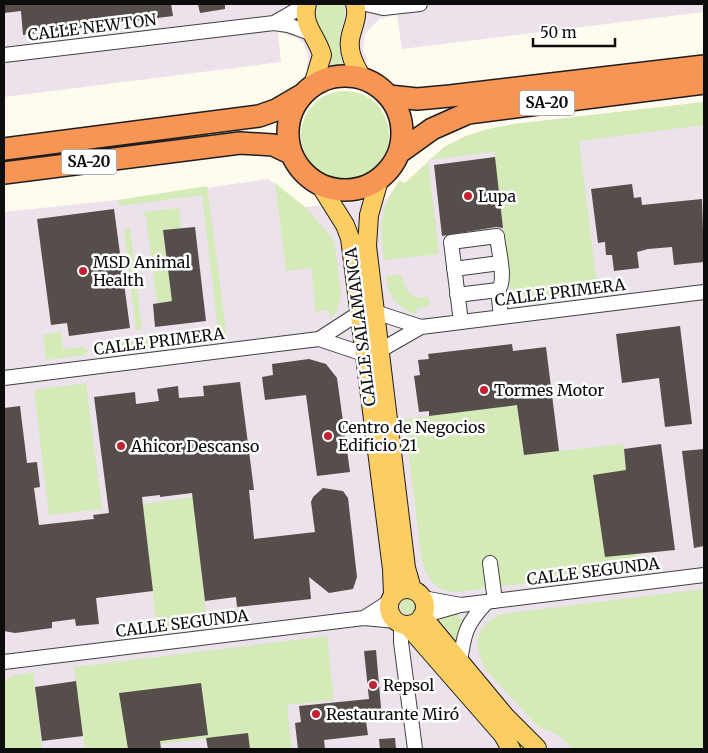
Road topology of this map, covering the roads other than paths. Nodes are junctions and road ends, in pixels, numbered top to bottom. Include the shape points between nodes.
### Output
1 (307, 4) edge
2 (355, 4) edge
3 (366, 4) edge
4 (412, 4) edge
5 (383, 8) junction
6 (274, 23) junction
7 (356, 23) junction
8 (310, 33) junction
9 (4, 56) edge
10 (704, 66) edge
11 (362, 78) junction
12 (704, 82) edge
13 (308, 90) junction
14 (389, 96) junction
15 (4, 149) edge
16 (400, 152) junction
17 (290, 153) junction
18 (4, 173) edge
19 (379, 180) junction
20 (320, 185) junction
21 (500, 263) junction
22 (454, 269) junction
23 (498, 290) junction
24 (704, 292) edge
25 (457, 295) junction
26 (367, 313) junction
27 (502, 317) junction
28 (461, 322) junction
29 (421, 327) junction
30 (319, 339) junction
31 (371, 352) junction
32 (4, 378) edge
33 (490, 563) dead end
34 (704, 575) edge
35 (417, 594) junction
36 (391, 598) junction
37 (491, 602) junction
38 (461, 606) junction
39 (364, 618) junction
40 (407, 621) junction
41 (4, 662) edge
42 (460, 662) junction
43 (415, 749) edge
44 (511, 749) edge
45 (537, 749) edge

1 - 6 street, CALLE NEWTON
1 - 8 main road via 305,17
2 - 7 main road
3 - 5 street
4 - 5 street
5 - 7 street
6 - 8 street, CALLE NEWTON
6 - 9 street, CALLE NEWTON
7 - 11 main road via 350,48
8 - 13 main road via 322,55
10 - 14 highway, SA-20 via 450,96 416,99
11 - 13 highway, SA-20 via 337,76
11 - 14 highway, SA-20
12 - 16 highway, SA-20 via 468,112 432,129
13 - 15 highway, SA-20 via 276,110 254,117
13 - 17 highway, SA-20 via 291,112 287,132
14 - 16 highway, SA-20 via 399,113 403,132
16 - 19 highway, SA-20 via 392,167
17 - 18 highway, SA-20 via 273,145 240,143
17 - 20 highway, SA-20 via 307,177
19 - 20 highway, SA-20 via 361,189 340,191
19 - 26 main road, CALLE SALAMANCA via 367,229
20 - 26 main road, CALLE SALAMANCA via 350,238
21 - 22 street
21 - 22 street via 497,236 451,242
21 - 23 street via 502,286
22 - 25 street
23 - 25 street
23 - 27 street
24 - 27 street, CALLE PRIMERA
25 - 28 street
26 - 29 street, CALLE PRIMERA
26 - 30 street, CALLE PRIMERA
26 - 31 main road, CALLE SALAMANCA
27 - 28 street, CALLE PRIMERA
28 - 29 street, CALLE PRIMERA
29 - 31 street, CALLE PRIMERA
30 - 31 street, CALLE PRIMERA
30 - 32 street, CALLE PRIMERA
31 - 35 main road, CALLE SALAMANCA via 406,568
31 - 36 main road, CALLE SALAMANCA via 392,570
33 - 37 street
34 - 37 street, CALLE SEGUNDA
35 - 36 main road via 401,590
35 - 38 street, CALLE SEGUNDA
35 - 40 main road, CALLE SALAMANCA
36 - 39 street, CALLE SEGUNDA
36 - 40 main road, CALLE SALAMANCA via 390,612
37 - 38 street, CALLE SEGUNDA
37 - 42 street via 471,618
38 - 40 street, CALLE SEGUNDA
39 - 40 street, CALLE SEGUNDA
39 - 41 street, CALLE SEGUNDA
40 - 42 main road
40 - 43 street via 401,642
40 - 44 main road via 503,734
42 - 45 main road

